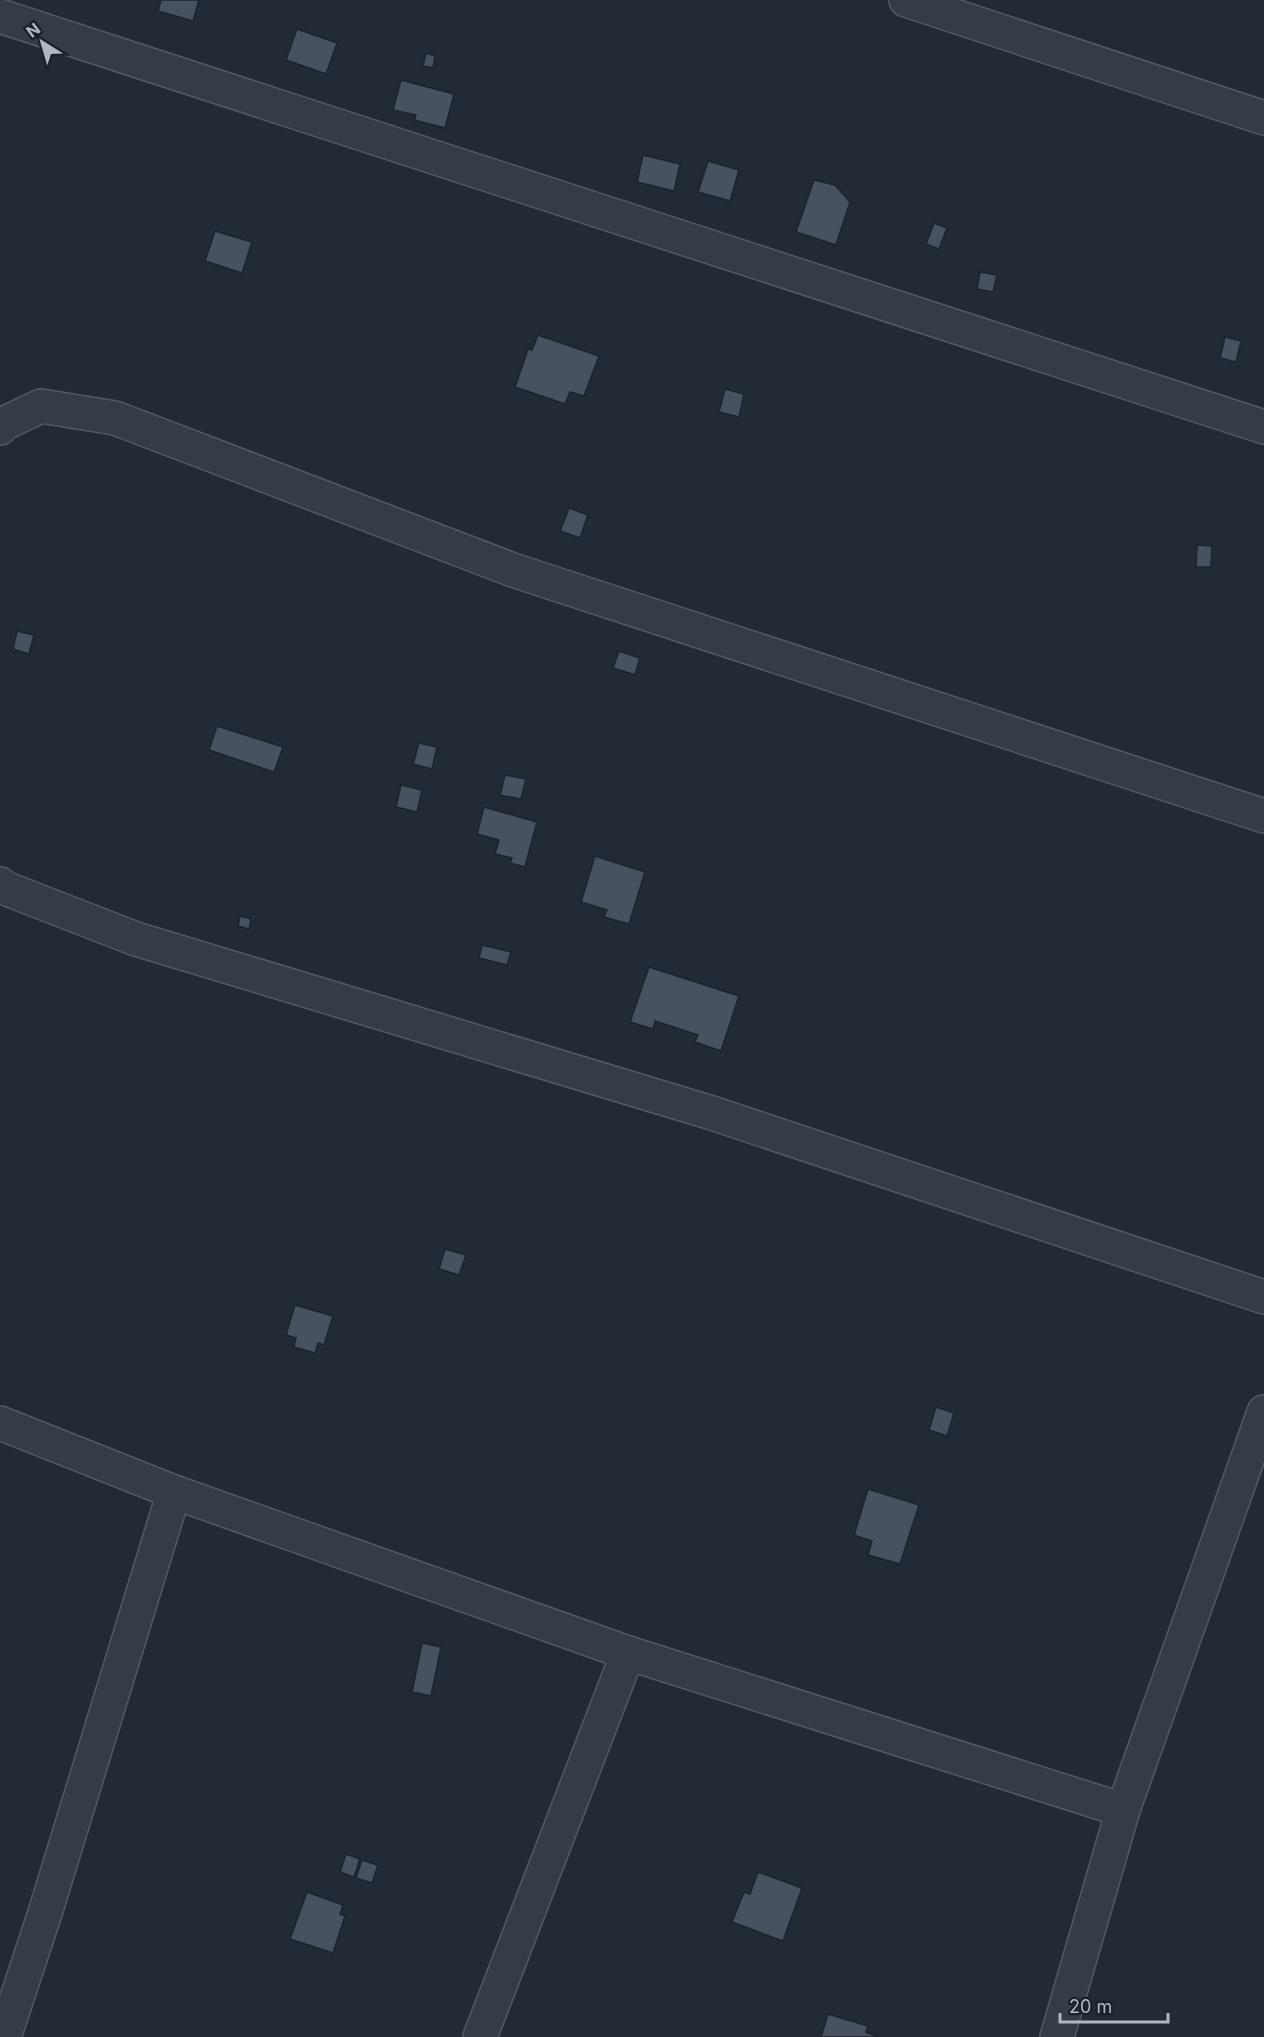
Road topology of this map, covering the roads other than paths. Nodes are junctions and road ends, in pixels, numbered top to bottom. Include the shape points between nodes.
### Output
1 (906, 0) edge
2 (0, 16) edge
3 (1264, 118) edge
4 (1264, 427) edge
5 (0, 428) edge
6 (1264, 816) edge
7 (0, 884) edge
8 (1264, 1298) edge
9 (1264, 1412) edge
10 (0, 1423) edge
11 (174, 1492) junction
12 (628, 1653) junction
13 (1123, 1810) junction
14 (4, 2037) edge
15 (480, 2037) edge
16 (1057, 2037) edge

1 - 3 street
2 - 4 street
5 - 6 street via 41,406 114,418 513,570
7 - 8 street via 136,939 712,1113
9 - 13 street
10 - 11 street
11 - 12 street
11 - 14 street
12 - 13 street
12 - 15 street
13 - 16 street

